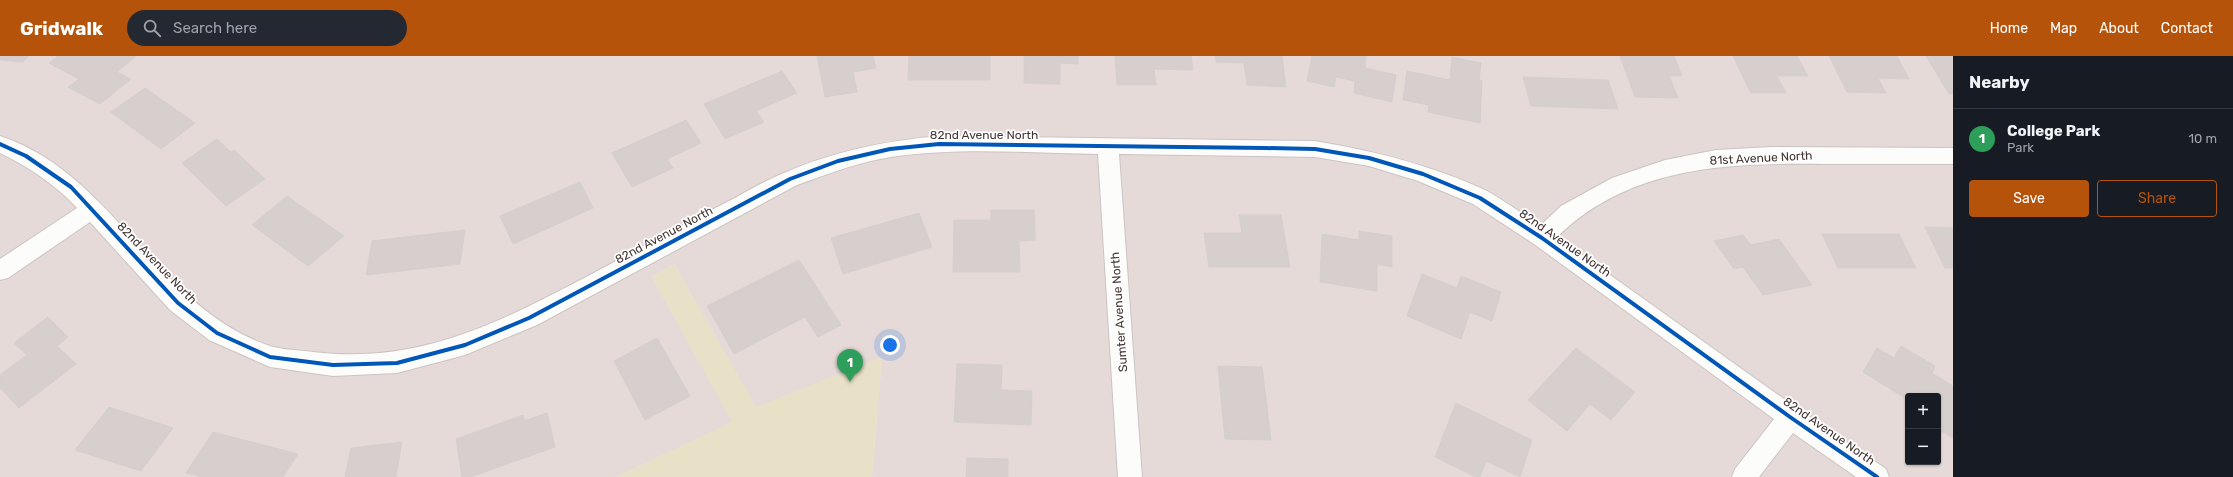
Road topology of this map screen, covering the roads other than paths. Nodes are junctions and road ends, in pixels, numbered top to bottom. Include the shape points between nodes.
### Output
1 (0, 144) edge
2 (1108, 146) junction
3 (1953, 156) edge
4 (92, 210) junction
5 (1542, 238) junction
6 (0, 271) edge
7 (1790, 417) junction
8 (1130, 477) edge
9 (1744, 477) edge
10 (1877, 477) edge

1 - 4 street, 82nd Avenue North via 26,156 71,187
2 - 4 street, 82nd Avenue North via 939,144 890,149 838,161 790,180 529,318 465,345 397,363 333,365 270,357 217,333 178,303
2 - 5 street, 82nd Avenue North via 1315,149 1369,158 1423,174 1480,198
2 - 8 street, Sumter Avenue North
3 - 5 street, 81st Avenue North via 1771,155 1716,158 1665,168 1619,184 1570,212
4 - 6 street
5 - 7 street, 82nd Avenue North
7 - 9 street
7 - 10 street, 82nd Avenue North

